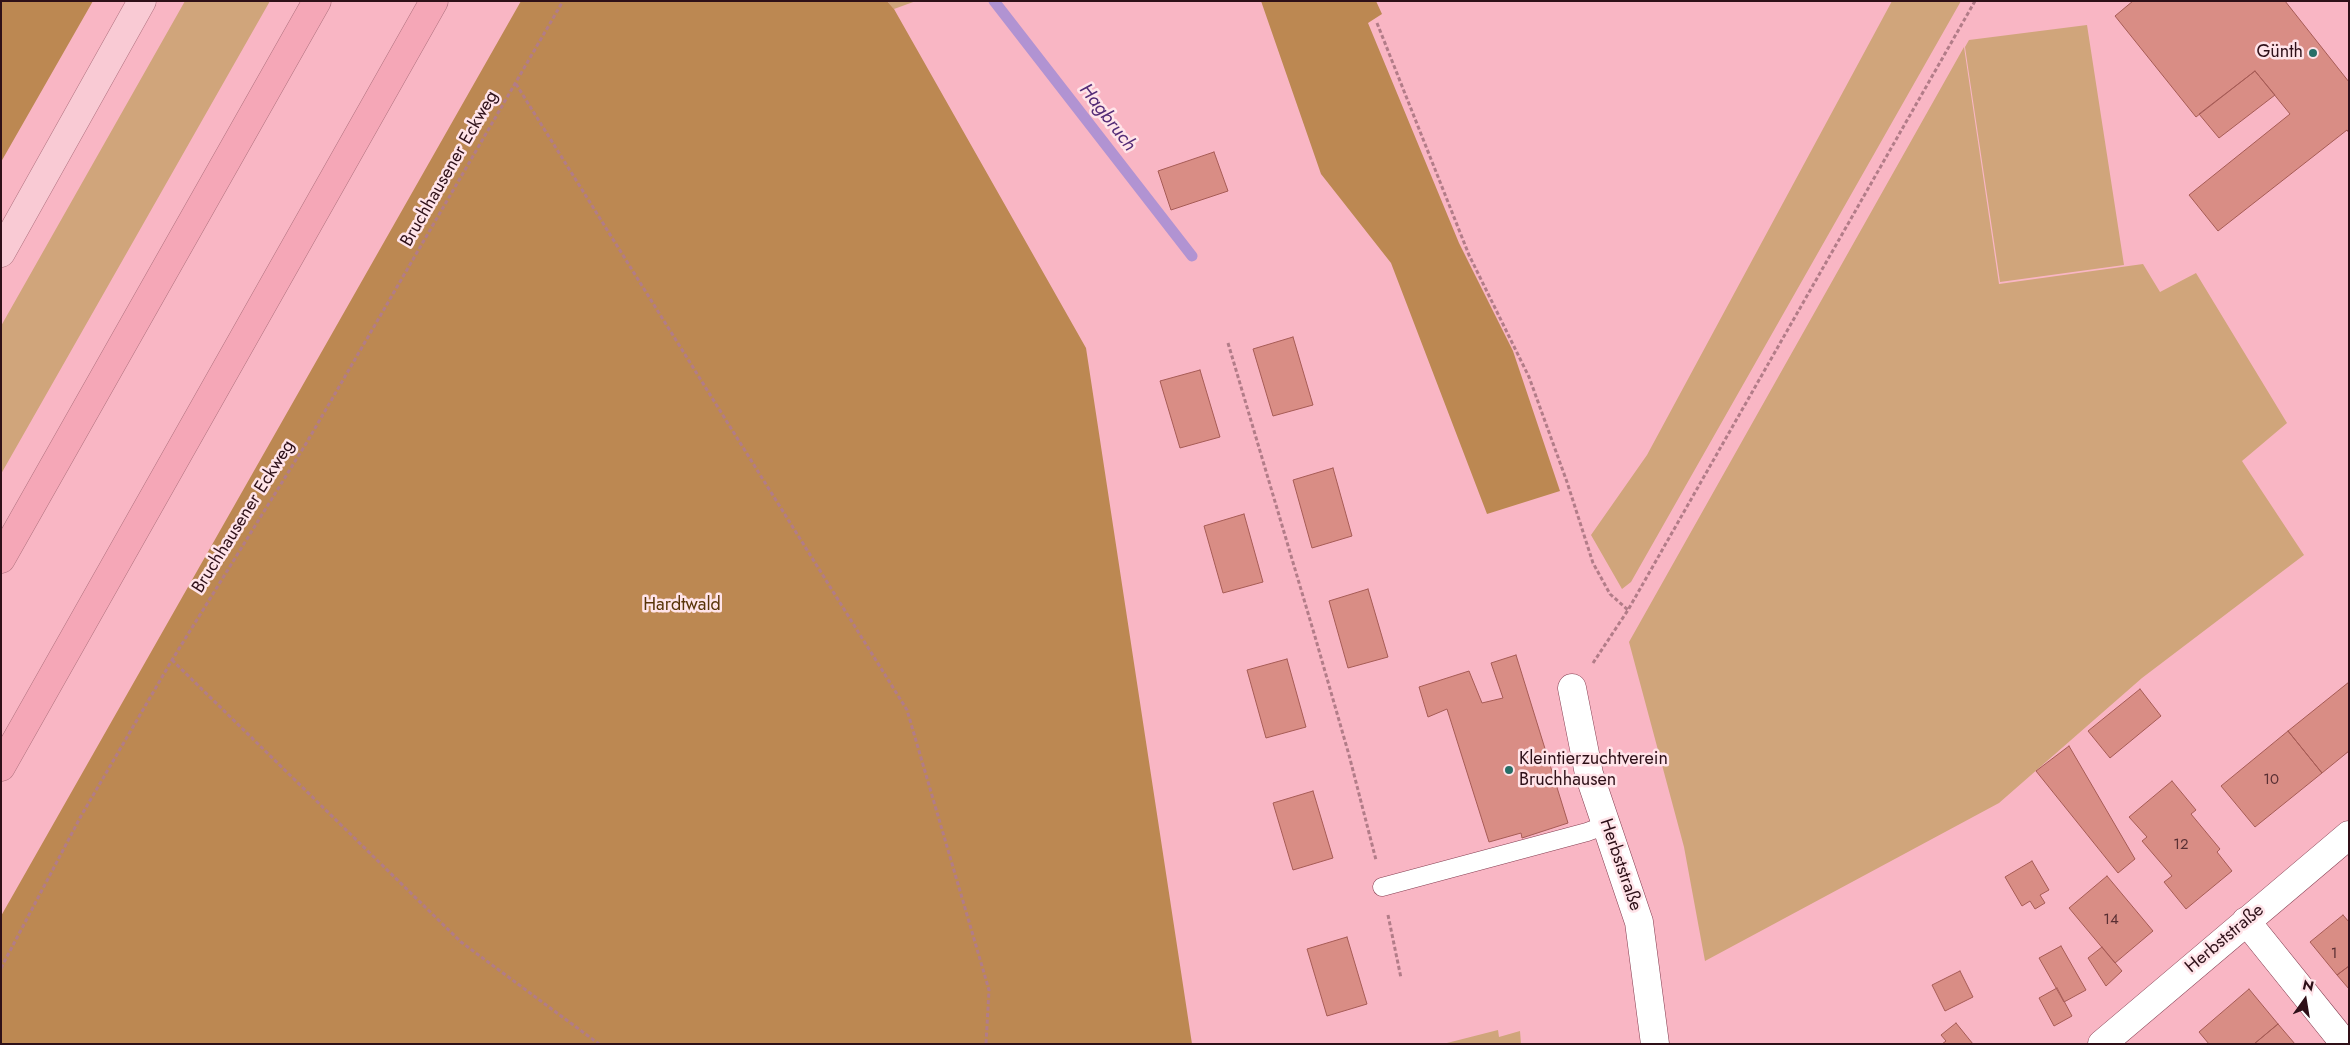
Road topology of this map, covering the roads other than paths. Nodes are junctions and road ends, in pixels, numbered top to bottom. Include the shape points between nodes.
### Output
1 (142, 1) edge
2 (317, 1) edge
3 (434, 1) edge
4 (1, 253) edge
5 (1, 560) edge
6 (1572, 688) road end
7 (1, 766) edge
8 (1606, 825) junction
9 (2349, 835) edge
10 (1382, 887) road end
11 (2246, 921) junction
12 (1655, 1044) edge
13 (2102, 1044) edge
14 (2345, 1044) edge

1 - 4 main road
2 - 5 highway
3 - 7 highway
6 - 8 street, Herbststraße via 1589,774
8 - 10 lane
8 - 12 street, Herbststraße via 1639,922
9 - 11 street, Herbststraße
11 - 13 street, Herbststraße
11 - 14 street

